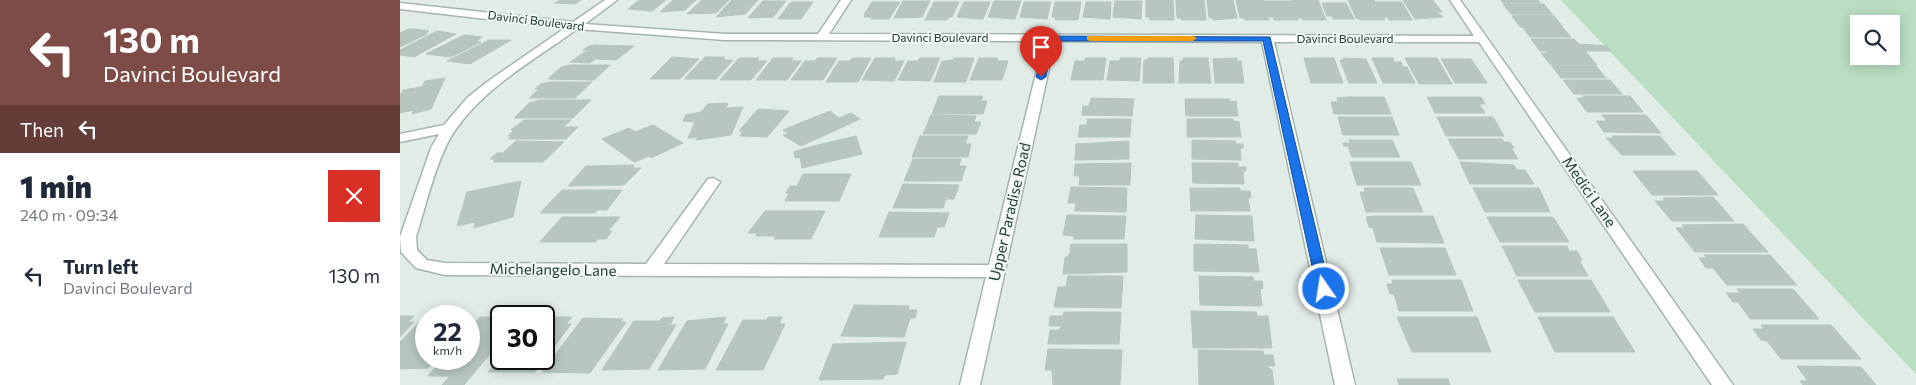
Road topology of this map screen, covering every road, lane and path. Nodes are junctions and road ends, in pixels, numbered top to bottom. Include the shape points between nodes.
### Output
1 (612, 0) edge
2 (846, 0) edge
3 (1454, 0) edge
4 (400, 6) edge
5 (574, 25) junction
6 (821, 38) junction
7 (1050, 38) junction
8 (1267, 38) junction
9 (1482, 39) junction
10 (449, 128) junction
11 (400, 138) edge
12 (713, 182) dead end
13 (650, 271) junction
14 (997, 271) junction
15 (970, 385) edge
16 (1345, 385) edge
17 (1722, 385) edge

1 - 5 street, Michelangelo Lane
2 - 6 street
3 - 9 street, Medici Lane
4 - 5 street, Davinci Boulevard
5 - 6 street, Davinci Boulevard via 690,35
5 - 10 street, Michelangelo Lane via 491,85
6 - 7 street, Davinci Boulevard
7 - 8 street, Davinci Boulevard
7 - 14 street, Upper Paradise Road
8 - 9 street, Davinci Boulevard
8 - 16 street
9 - 17 street, Medici Lane
10 - 11 street
10 - 13 street, Michelangelo Lane via 438,148 408,237 409,252 422,264 445,269
12 - 13 street
13 - 14 street, Michelangelo Lane
14 - 15 street, Upper Paradise Road

